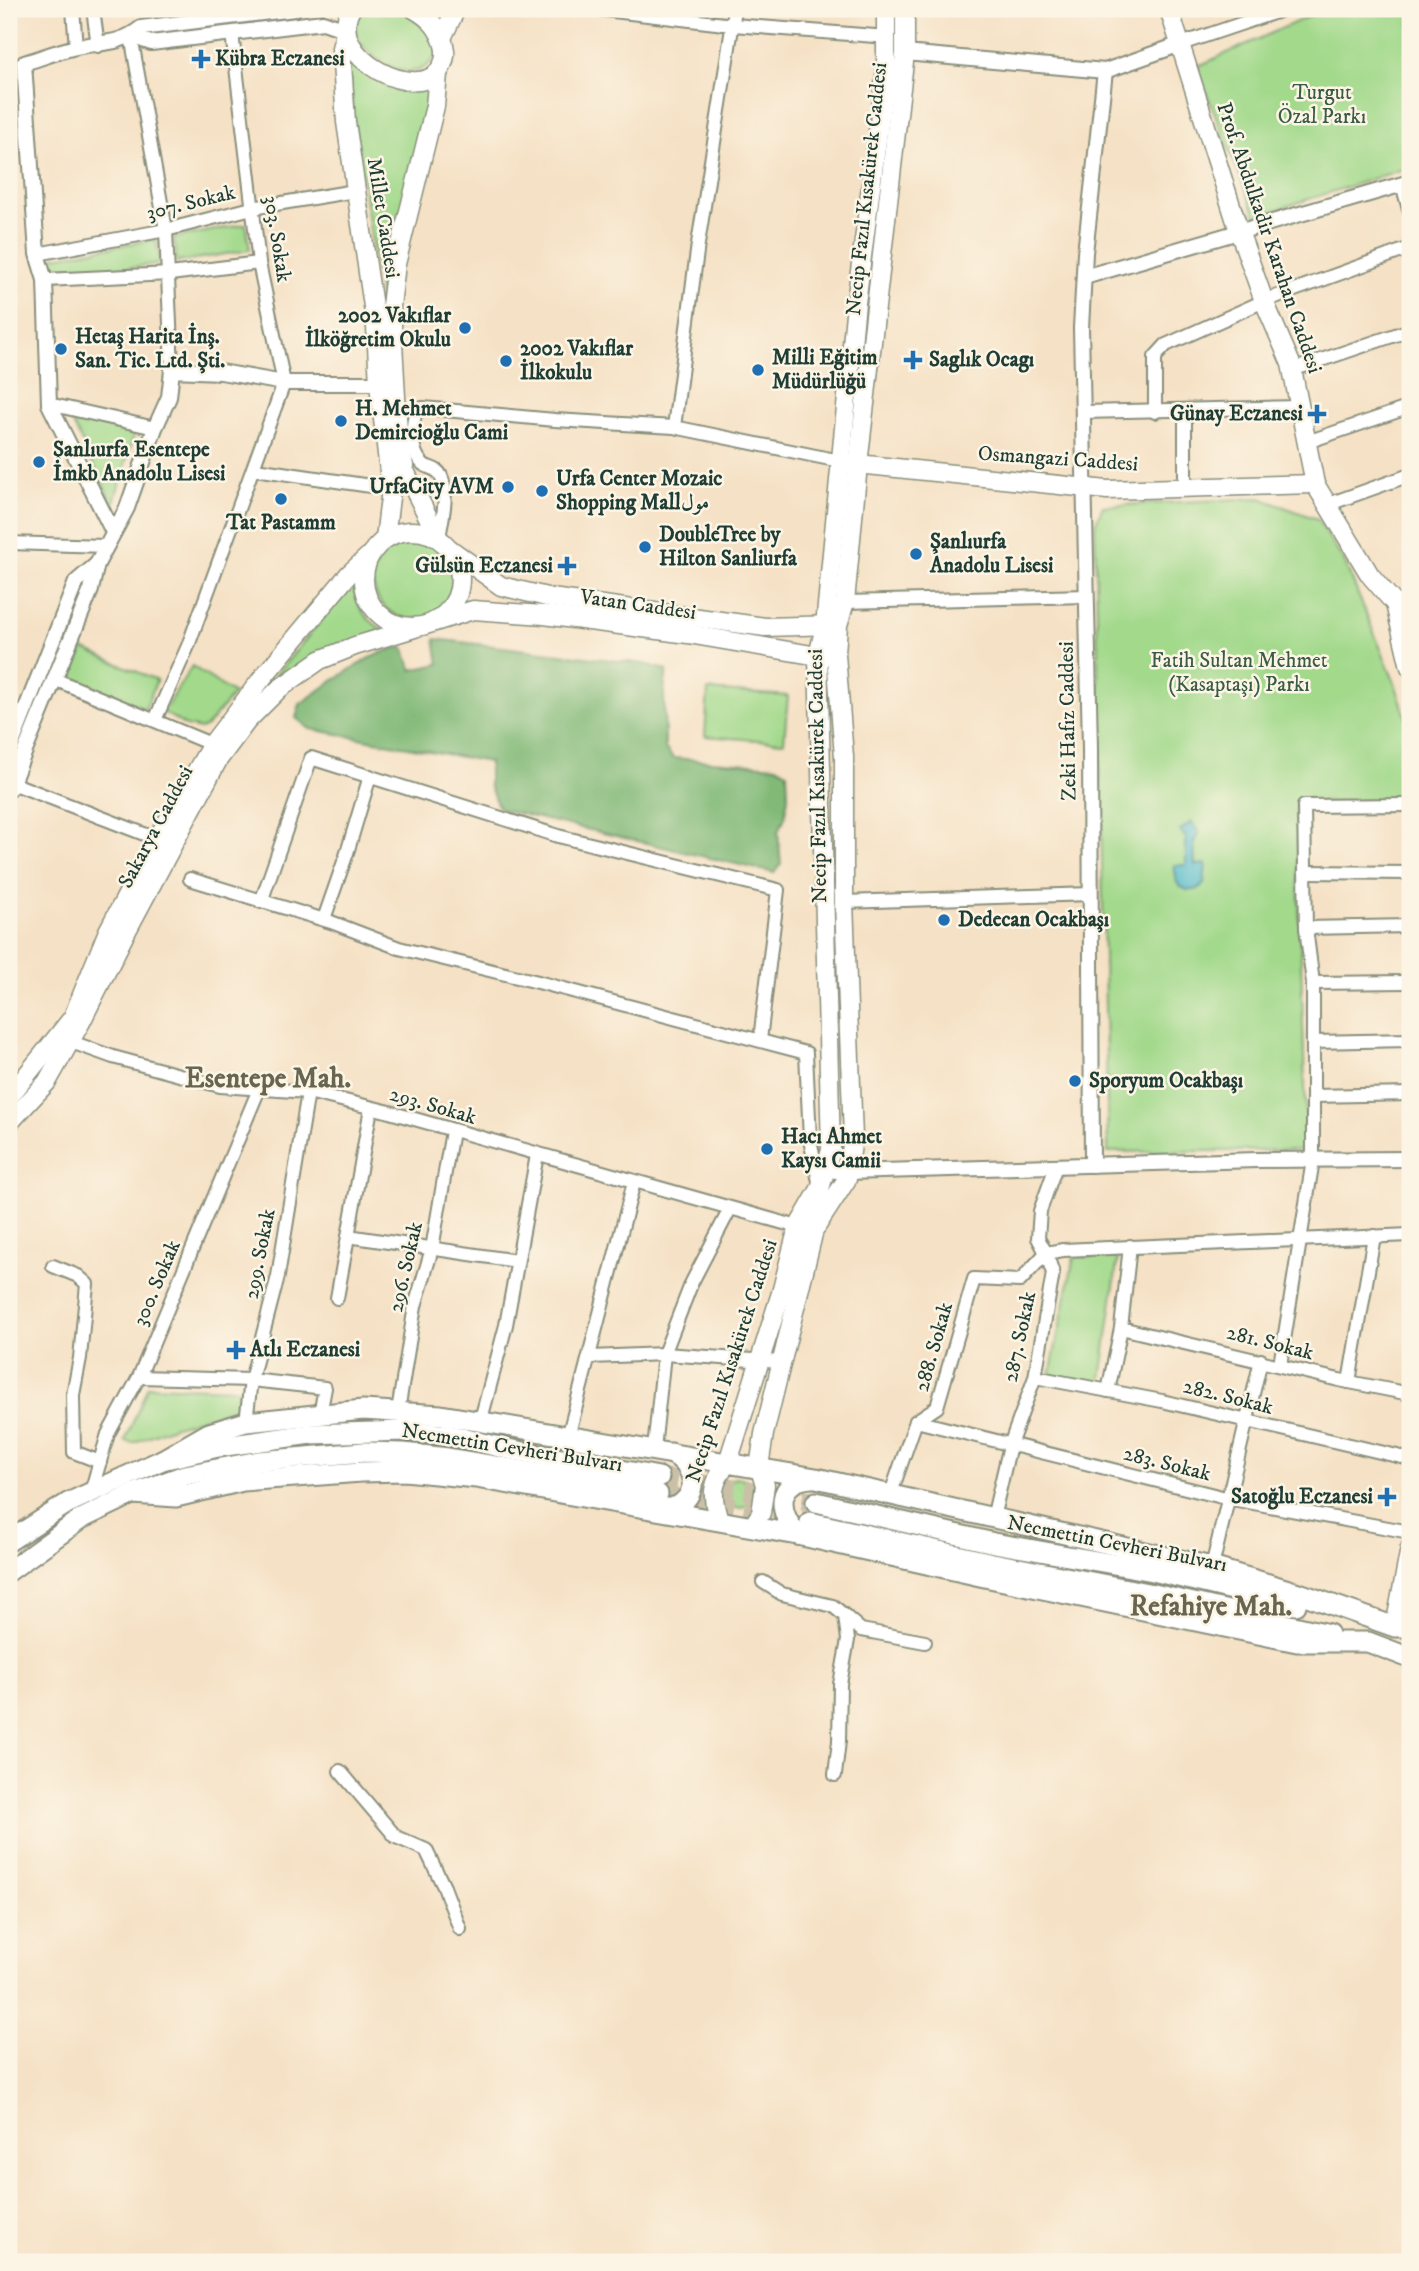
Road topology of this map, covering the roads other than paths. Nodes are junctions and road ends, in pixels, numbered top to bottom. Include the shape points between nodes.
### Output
1 (73, 9) edge
2 (93, 9) edge
3 (294, 9) edge
4 (351, 9) edge
5 (414, 9) edge
6 (456, 9) edge
7 (599, 9) edge
8 (735, 9) edge
9 (886, 9) edge
10 (905, 9) edge
11 (1169, 9) edge
12 (1285, 9) edge
13 (619, 10) edge
14 (733, 25) junction
15 (346, 30) junction
16 (232, 33) junction
17 (131, 36) junction
18 (888, 37) junction
19 (442, 38) junction
20 (1181, 44) junction
21 (98, 46) junction
22 (76, 47) junction
23 (905, 53) junction
24 (1105, 71) junction
25 (438, 74) junction
26 (1406, 183) edge
27 (355, 191) junction
28 (253, 208) junction
29 (1410, 213) edge
30 (166, 230) junction
31 (1239, 231) junction
32 (1410, 248) edge
33 (37, 254) junction
34 (260, 262) junction
35 (170, 274) junction
36 (1084, 276) junction
37 (45, 280) junction
38 (1264, 301) junction
39 (1410, 330) edge
40 (172, 370) junction
41 (1292, 370) junction
42 (284, 383) junction
43 (387, 383) junction
44 (49, 404) junction
45 (1300, 407) junction
46 (1410, 407) edge
47 (1185, 410) junction
48 (1155, 411) junction
49 (1083, 412) junction
50 (674, 427) junction
51 (155, 428) junction
52 (862, 429) junction
53 (1307, 442) junction
54 (849, 463) junction
55 (881, 467) junction
56 (255, 469) junction
57 (1410, 475) edge
58 (1315, 484) junction
59 (1086, 487) junction
60 (1185, 487) junction
61 (391, 489) junction
62 (1329, 504) junction
63 (852, 524) junction
64 (113, 532) junction
65 (385, 540) junction
66 (9, 543) edge
67 (445, 544) junction
68 (105, 545) junction
69 (371, 554) junction
70 (97, 564) junction
71 (1087, 596) junction
72 (845, 602) junction
73 (1403, 605) edge
74 (435, 622) junction
75 (832, 626) junction
76 (415, 628) junction
77 (836, 654) junction
78 (818, 656) junction
79 (1410, 667) edge
80 (54, 679) junction
81 (155, 720) junction
82 (219, 747) junction
83 (9, 751) edge
84 (370, 776) junction
85 (10, 786) edge
86 (1410, 805) edge
87 (157, 839) junction
88 (1305, 872) junction
89 (1410, 873) edge
90 (190, 879) dead end
91 (1091, 894) junction
92 (261, 902) junction
93 (844, 902) junction
94 (324, 919) junction
95 (1410, 926) edge
96 (1306, 928) junction
97 (1410, 982) edge
98 (1313, 983) junction
99 (63, 1039) junction
100 (761, 1040) junction
101 (1410, 1040) edge
102 (1313, 1042) junction
103 (259, 1089) junction
104 (308, 1091) junction
105 (1410, 1094) edge
106 (1314, 1096) junction
107 (9, 1097) edge
108 (371, 1108) junction
109 (9, 1123) edge
110 (452, 1131) junction
111 (537, 1155) junction
112 (1410, 1159) edge
113 (1313, 1160) junction
114 (1092, 1165) junction
115 (1056, 1166) junction
116 (826, 1170) junction
117 (848, 1172) junction
118 (634, 1182) junction
119 (821, 1189) junction
120 (730, 1209) junction
121 (798, 1227) junction
122 (348, 1236) junction
123 (1410, 1236) edge
124 (1374, 1237) junction
125 (1301, 1238) junction
126 (1130, 1246) junction
127 (432, 1249) junction
128 (1046, 1253) junction
129 (517, 1261) junction
130 (52, 1266) dead end
131 (337, 1298) dead end
132 (1121, 1328) junction
133 (664, 1354) junction
134 (591, 1357) junction
135 (1261, 1360) junction
136 (760, 1361) junction
137 (781, 1362) junction
138 (1280, 1365) junction
139 (138, 1377) junction
140 (1035, 1377) junction
141 (251, 1380) junction
142 (1349, 1382) junction
143 (1108, 1391) junction
144 (1410, 1394) edge
145 (398, 1411) junction
146 (320, 1414) junction
147 (246, 1422) junction
148 (916, 1422) junction
149 (1247, 1422) junction
150 (480, 1423) junction
151 (568, 1437) junction
152 (1010, 1445) junction
153 (661, 1450) junction
154 (1410, 1459) edge
155 (162, 1460) junction
156 (100, 1462) junction
157 (728, 1462) junction
158 (759, 1467) junction
159 (816, 1478) junction
160 (91, 1492) junction
161 (658, 1494) junction
162 (890, 1496) junction
163 (1226, 1498) junction
164 (816, 1502) tunnel mouth
165 (993, 1518) junction
166 (719, 1521) junction
167 (752, 1527) junction
168 (804, 1528) junction
169 (1410, 1532) edge
170 (9, 1541) edge
171 (1410, 1548) edge
172 (1212, 1567) junction
173 (9, 1571) edge
174 (763, 1582) dead end
175 (845, 1616) junction
176 (1405, 1628) edge
177 (925, 1642) dead end
178 (1368, 1643) junction
179 (1410, 1651) edge
180 (1410, 1658) edge
181 (340, 1771) dead end
182 (835, 1774) dead end
183 (460, 1929) dead end

1 - 22 street
2 - 21 street
3 - 17 street via 141,28
4 - 15 main road, Millet Caddesi
5 - 19 main road via 437,26
6 - 19 main road
7 - 13 street
8 - 14 street
9 - 18 main road, Necip Fazıl Kısakürek Caddesi
10 - 23 main road, Necip Fazıl Kısakürek Caddesi
11 - 20 main road, Prof. Abdulkadir Karahan Caddesi
12 - 20 street
13 - 14 street
14 - 18 street
14 - 50 street
15 - 16 street via 323,22
15 - 25 main road via 358,57 393,78 411,82
15 - 27 main road, Millet Caddesi via 341,71
16 - 17 street via 151,43
16 - 28 street, 303. Sokak
17 - 21 street
17 - 30 street
18 - 54 main road, Necip Fazıl Kısakürek Caddesi via 856,303
19 - 25 main road, Millet Caddesi via 445,51
20 - 24 street
20 - 31 main road, Prof. Abdulkadir Karahan Caddesi
21 - 22 street
22 - 33 street via 24,63
23 - 24 street
23 - 52 main road, Necip Fazıl Kısakürek Caddesi
24 - 36 street, Zeki Hafız Caddesi
25 - 43 main road, Millet Caddesi via 435,106 396,264
26 - 29 street
26 - 31 street
27 - 28 street, 307. Sokak
27 - 43 main road, Millet Caddesi
28 - 30 street, 307. Sokak
28 - 34 street, 303. Sokak
30 - 33 street, 307. Sokak
30 - 35 street
31 - 36 street
31 - 38 main road, Prof. Abdulkadir Karahan Caddesi
32 - 38 street
33 - 37 street
34 - 35 street
34 - 42 street, 303. Sokak
35 - 37 street
35 - 40 street
36 - 49 street, Zeki Hafız Caddesi
37 - 44 street
38 - 41 main road, Prof. Abdulkadir Karahan Caddesi
38 - 48 street via 1166,345 1155,358
39 - 41 street
40 - 42 street via 221,372
40 - 51 street via 169,397
41 - 45 main road, Prof. Abdulkadir Karahan Caddesi
42 - 43 street
42 - 56 street, 303. Sokak
43 - 61 main road, Millet Caddesi
43 - 67 main road, Millet Caddesi via 405,471
44 - 51 street
44 - 64 street
45 - 47 street
45 - 53 main road, Prof. Abdulkadir Karahan Caddesi
46 - 53 street
47 - 48 street
47 - 60 street
48 - 49 street
49 - 59 street, Zeki Hafız Caddesi
50 - 54 street
50 - 67 street via 416,410 412,425 417,454 441,477
51 - 64 street via 127,508
52 - 54 main road, Necip Fazıl Kısakürek Caddesi
52 - 55 main road via 868,453
53 - 58 main road, Prof. Abdulkadir Karahan Caddesi
54 - 55 main road, Osmangazi Caddesi
54 - 63 main road, Necip Fazıl Kısakürek Caddesi
54 - 75 main road, Necip Fazıl Kısakürek Caddesi
55 - 59 main road, Osmangazi Caddesi
55 - 63 main road via 866,482
56 - 61 street
56 - 81 street, 303. Sokak
57 - 62 street
58 - 60 main road, Osmangazi Caddesi
58 - 62 main road, Prof. Abdulkadir Karahan Caddesi
59 - 60 main road, Osmangazi Caddesi
59 - 71 street, Zeki Hafız Caddesi
61 - 65 main road, Millet Caddesi
62 - 73 main road, Prof. Abdulkadir Karahan Caddesi via 1370,575
63 - 72 main road, Necip Fazıl Kısakürek Caddesi
64 - 68 street
65 - 67 main road via 412,531
65 - 69 main road
66 - 68 street
67 - 74 main road via 459,568 460,589 455,603
67 - 75 main road, Vatan Caddesi via 501,586 551,598 765,627
68 - 70 street
69 - 76 main road via 364,583 371,604 386,620
69 - 82 main road, Sakarya Caddesi via 262,677
70 - 80 street
70 - 83 street via 76,582
71 - 72 street
71 - 91 street, Zeki Hafız Caddesi
72 - 75 main road, Necip Fazıl Kısakürek Caddesi
73 - 79 main road, Prof. Abdulkadir Karahan Caddesi
74 - 76 main road
74 - 78 main road, Vatan Caddesi via 474,610 544,615
75 - 77 main road, Necip Fazıl Kısakürek Caddesi
75 - 78 main road, Necip Fazıl Kısakürek Caddesi
76 - 82 main road, Sakarya Caddesi via 320,660 279,689
77 - 78 main road, Vatan Caddesi
77 - 93 main road, Necip Fazıl Kısakürek Caddesi via 844,757
78 - 116 main road, Necip Fazıl Kısakürek Caddesi via 831,1150
80 - 81 street
80 - 85 street
81 - 82 street
82 - 87 main road, Sakarya Caddesi
82 - 99 main road, Sakarya Caddesi via 124,936
84 - 92 street via 311,758
84 - 94 street
84 - 100 street via 558,835 778,890
85 - 87 street
86 - 88 street via 1304,806
87 - 99 main road, Sakarya Caddesi via 108,931
88 - 89 street
88 - 96 street
90 - 92 street
91 - 93 street
91 - 114 street, Zeki Hafız Caddesi
92 - 94 street
93 - 117 main road, Necip Fazıl Kısakürek Caddesi via 853,1138
94 - 100 street via 399,948
95 - 96 street
96 - 98 street
97 - 98 street
98 - 102 street
99 - 103 street, 293. Sokak via 220,1086
99 - 107 main road, Sakarya Caddesi
99 - 109 main road, Sakarya Caddesi via 47,1082
100 - 119 street via 806,1052 810,1140
101 - 102 street
102 - 106 street
103 - 104 street, 293. Sokak
103 - 139 street, 300. Sokak
104 - 108 street, 293. Sokak
104 - 141 street, 299. Sokak via 278,1276
105 - 106 street
106 - 113 street
108 - 110 street, 293. Sokak
108 - 122 street
110 - 111 street, 293. Sokak
110 - 127 street, 296. Sokak
111 - 118 street, 293. Sokak
111 - 129 street
112 - 113 street
113 - 114 street
113 - 125 street
114 - 115 street
115 - 117 street
115 - 128 street, 287. Sokak via 1040,1211 1038,1238
116 - 117 street
116 - 119 main road, Necip Fazıl Kısakürek Caddesi
117 - 137 main road, Necip Fazıl Kısakürek Caddesi via 814,1230
118 - 120 street, 293. Sokak
118 - 134 street
119 - 121 main road, Necip Fazıl Kısakürek Caddesi
120 - 121 street, 293. Sokak
120 - 133 street via 692,1282
121 - 136 main road, Necip Fazıl Kısakürek Caddesi
122 - 127 street
122 - 131 street
123 - 124 street
124 - 125 street
124 - 142 street
125 - 126 street
125 - 138 street
126 - 128 street
126 - 132 street
127 - 129 street
127 - 145 street, 296. Sokak via 415,1306
128 - 140 street, 287. Sokak via 1053,1273
128 - 148 street, 288. Sokak via 1020,1281 974,1279 937,1407
129 - 150 street via 506,1325
130 - 156 street via 87,1284 73,1395 74,1452
132 - 135 street, 281. Sokak
132 - 143 street
133 - 134 street
133 - 136 street
133 - 153 street
134 - 151 street
135 - 138 street, 281. Sokak
135 - 149 street
136 - 137 street
136 - 157 main road, Necip Fazıl Kısakürek Caddesi
137 - 158 main road, Necip Fazıl Kısakürek Caddesi
138 - 142 street, 281. Sokak
139 - 141 street
139 - 156 street, 300. Sokak via 108,1434
140 - 143 street, 282. Sokak
140 - 152 street, 287. Sokak
141 - 146 street via 325,1388
141 - 147 street, 299. Sokak
142 - 144 street, 281. Sokak
143 - 149 street, 282. Sokak
145 - 146 main road
145 - 150 main road
146 - 147 main road
147 - 155 main road via 209,1433
148 - 152 street, 283. Sokak
148 - 162 street, 288. Sokak
149 - 154 street, 282. Sokak
149 - 163 street
150 - 151 main road
151 - 153 main road
152 - 163 street, 283. Sokak
152 - 165 street, 287. Sokak
153 - 157 main road
153 - 161 main road via 681,1458 692,1478 689,1493 674,1507
155 - 160 main road, Necmettin Cevheri Bulvarı
155 - 161 main road, Necmettin Cevheri Bulvarı via 311,1434 404,1431 449,1435 509,1449
156 - 160 street, 300. Sokak
157 - 158 main road
157 - 166 main road, Necip Fazıl Kısakürek Caddesi via 716,1478 712,1499
158 - 159 main road
158 - 167 main road, Necip Fazıl Kısakürek Caddesi via 765,1485 761,1513
159 - 162 main road
159 - 168 main road via 794,1483 784,1497 785,1520
160 - 170 main road, Necmettin Cevheri Bulvarı
161 - 166 main road
161 - 173 main road, Necmettin Cevheri Bulvarı via 403,1452 259,1461 185,1475 133,1494 80,1519
162 - 165 main road
163 - 169 street, 283. Sokak
163 - 172 street
164 - 176 main road, Necmettin Cevheri Bulvarı
165 - 172 main road
166 - 167 main road
167 - 168 main road, Necmettin Cevheri Bulvarı
168 - 178 main road, Necmettin Cevheri Bulvarı via 1165,1596
171 - 176 main road
172 - 176 main road
174 - 175 street via 782,1594 833,1606
175 - 177 street via 861,1630
175 - 182 street via 848,1640 840,1684
178 - 179 main road, Necmettin Cevheri Bulvarı
178 - 180 main road
181 - 183 street via 396,1837 426,1850

